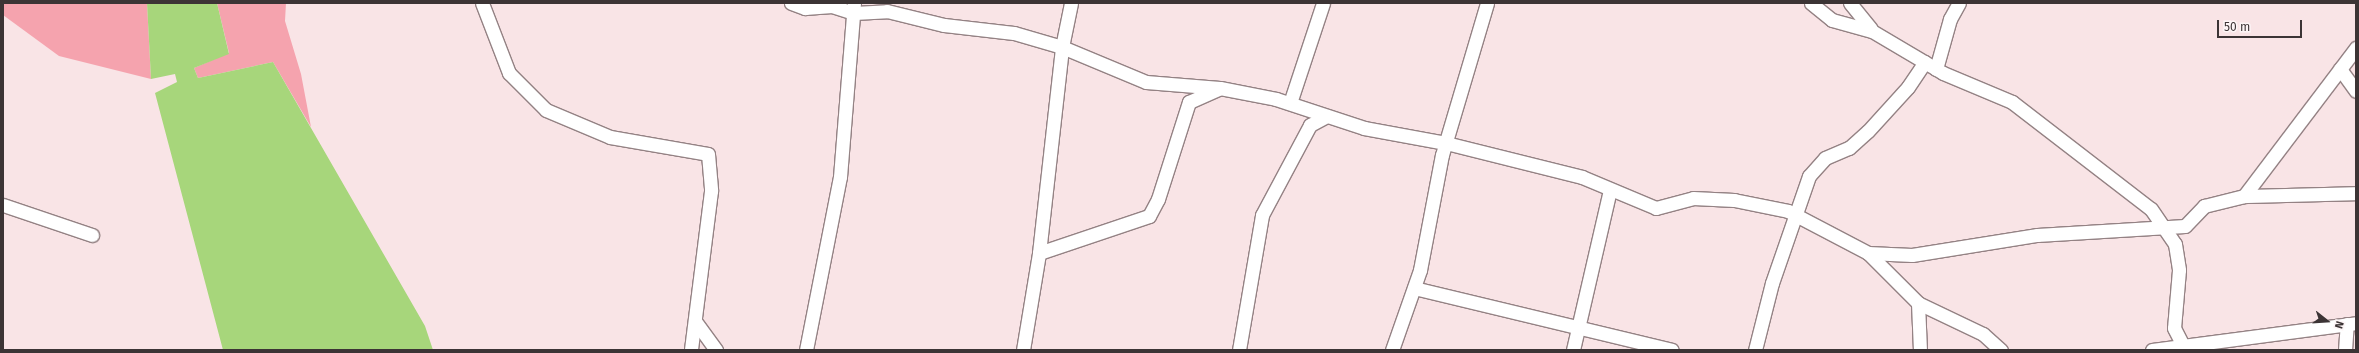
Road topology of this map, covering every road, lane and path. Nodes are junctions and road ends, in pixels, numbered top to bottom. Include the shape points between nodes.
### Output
1 (482, 3) edge
2 (791, 3) edge
3 (1071, 3) edge
4 (1323, 3) edge
5 (1487, 3) edge
6 (1811, 3) edge
7 (1850, 3) edge
8 (1959, 3) edge
9 (854, 8) edge
10 (1872, 31) junction
11 (1062, 47) junction
12 (2356, 48) edge
13 (1925, 62) junction
14 (1936, 69) junction
15 (2340, 69) junction
16 (1220, 88) junction
17 (2356, 91) edge
18 (1290, 103) junction
19 (1327, 116) junction
20 (1446, 142) junction
21 (1610, 190) junction
22 (2356, 193) edge
23 (2244, 196) junction
24 (3, 205) edge
25 (1795, 214) junction
26 (2166, 228) junction
27 (92, 235) dead end
28 (1039, 253) junction
29 (1868, 253) junction
30 (1414, 288) junction
31 (1918, 303) junction
32 (695, 321) junction
33 (2351, 324) edge
34 (1578, 327) junction
35 (2183, 346) junction
36 (2166, 349) edge
37 (691, 350) edge
38 (716, 350) edge
39 (806, 350) edge
40 (1023, 350) edge
41 (1239, 350) edge
42 (1392, 350) edge
43 (1573, 350) edge
44 (1672, 350) edge
45 (1755, 350) edge
46 (1920, 350) edge
47 (2001, 350) edge
48 (2152, 350) edge
49 (2345, 350) edge

1 - 32 street via 509,73 546,110 610,137 708,154 711,191
2 - 9 street via 805,8
3 - 11 street
4 - 18 street
5 - 20 street
6 - 10 street via 1832,20
7 - 10 street
8 - 14 street via 1950,19
9 - 11 street via 886,11 944,25 1014,33
9 - 39 street via 840,177
10 - 13 street
11 - 16 street via 1146,82
11 - 28 street
12 - 15 street
13 - 14 street
13 - 25 street via 1908,87 1868,131 1849,148 1825,158 1809,176
14 - 26 street via 2012,102 2151,209
15 - 17 street
15 - 23 street
16 - 18 street
16 - 28 street via 1189,102 1149,216
18 - 19 street
19 - 20 street via 1364,128
19 - 41 street via 1310,125 1262,215
20 - 21 street via 1582,177
20 - 30 street
21 - 25 street via 1656,208 1693,198 1708,198 1768,206
21 - 34 street
22 - 23 street
23 - 26 street via 2204,206 2185,226
24 - 27 street
25 - 29 street
25 - 45 street via 1772,283
26 - 29 street via 2037,235 1912,255
26 - 35 street via 2175,244 2179,270 2174,328
28 - 40 street
29 - 31 street
30 - 34 street
30 - 42 street
31 - 46 street
31 - 47 street via 1983,334
32 - 37 street
32 - 38 street
33 - 35 street
33 - 49 street
34 - 43 street
34 - 44 street
35 - 36 street
36 - 48 street

